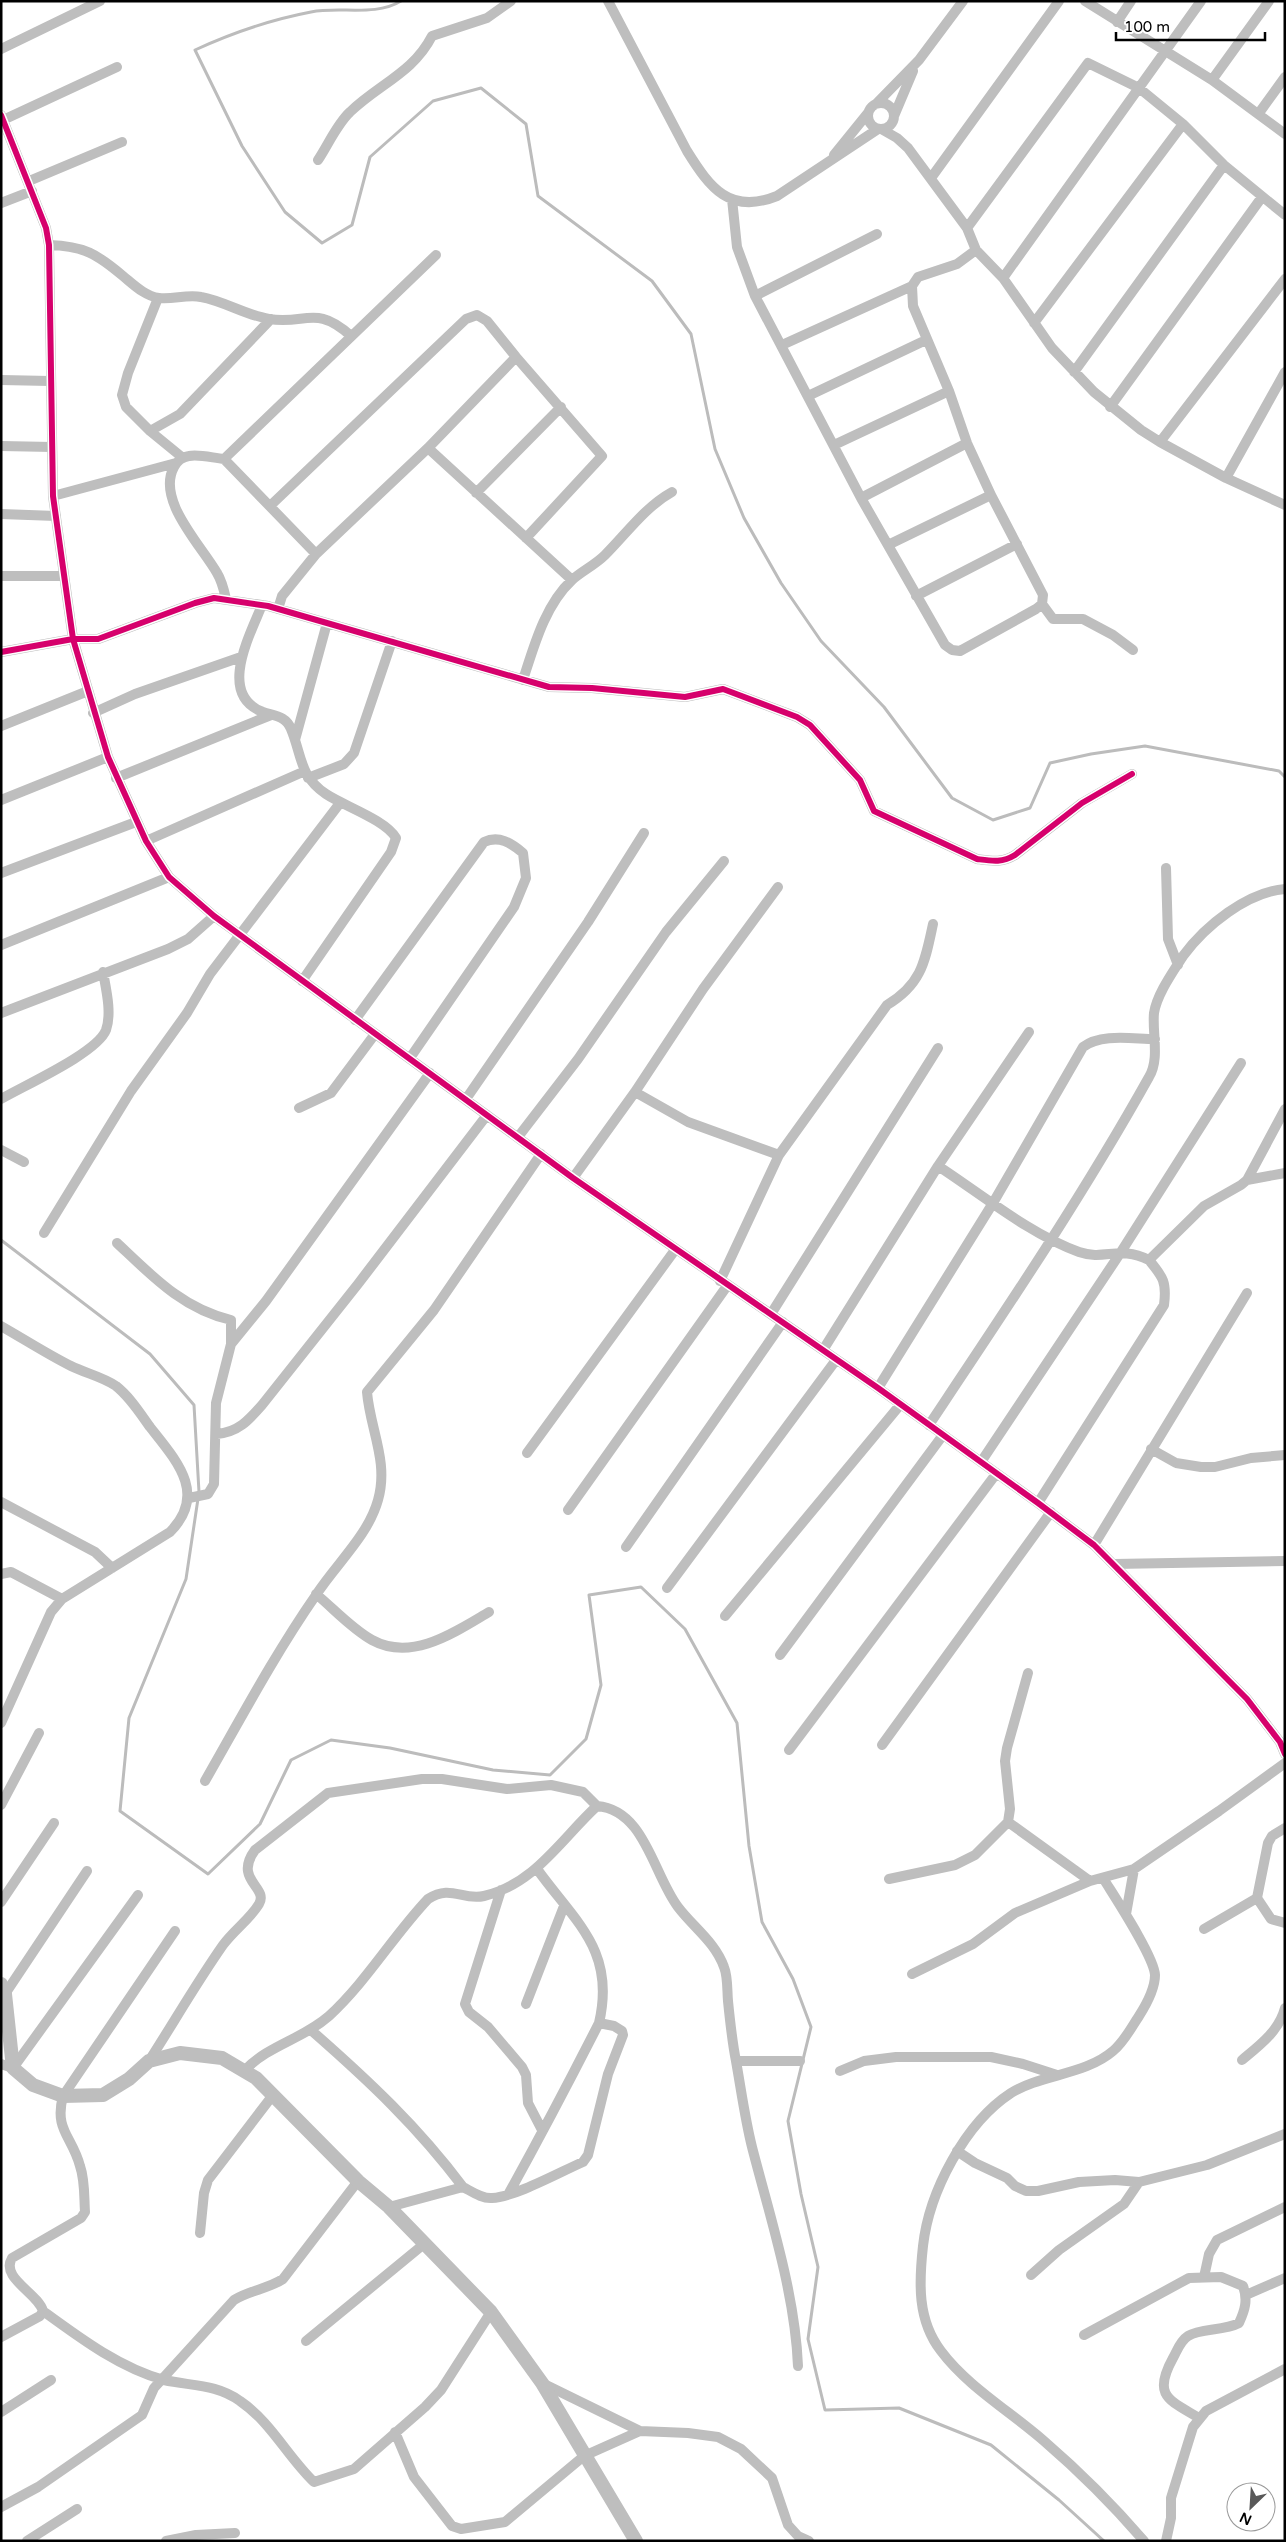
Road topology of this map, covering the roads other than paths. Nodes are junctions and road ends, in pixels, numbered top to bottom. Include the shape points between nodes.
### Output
1 (100, 1) edge
2 (511, 1) edge
3 (608, 1) edge
4 (963, 1) edge
5 (1060, 1) edge
6 (1085, 1) edge
7 (1131, 1) edge
8 (1201, 1) edge
9 (1269, 1) edge
10 (1117, 22) junction
11 (1, 49) edge
12 (1166, 50) junction
13 (919, 60) junction
14 (117, 67) dead end
15 (1285, 77) edge
16 (1212, 80) junction
17 (1138, 88) junction
18 (876, 104) junction
19 (868, 113) junction
20 (1259, 113) junction
21 (894, 118) junction
22 (3, 124) edge
23 (1184, 124) junction
24 (880, 129) junction
25 (1285, 134) edge
26 (122, 142) dead end
27 (908, 148) junction
28 (318, 160) dead end
29 (827, 163) junction
30 (1224, 165) junction
31 (932, 178) junction
32 (31, 186) junction
33 (1262, 198) junction
34 (732, 199) junction
35 (1, 203) edge
36 (1285, 215) edge
37 (967, 228) junction
38 (877, 234) dead end
39 (49, 245) junction
40 (976, 250) junction
41 (436, 255) dead end
42 (1003, 278) junction
43 (1285, 279) edge
44 (912, 286) junction
45 (755, 296) junction
46 (158, 298) junction
47 (271, 319) junction
48 (1034, 323) junction
49 (351, 336) junction
50 (926, 340) junction
51 (782, 345) junction
52 (516, 358) junction
53 (1074, 372) junction
54 (1285, 372) edge
55 (1, 380) edge
56 (50, 381) junction
57 (949, 391) junction
58 (808, 396) junction
59 (561, 407) junction
60 (1110, 407) junction
61 (150, 431) junction
62 (1160, 442) junction
63 (967, 443) junction
64 (834, 445) junction
65 (1, 446) edge
66 (52, 447) junction
67 (428, 448) junction
68 (224, 459) junction
69 (179, 460) junction
70 (1226, 478) junction
71 (672, 492) dead end
72 (476, 493) junction
73 (991, 495) junction
74 (53, 496) junction
75 (861, 498) junction
76 (271, 505) junction
77 (1285, 505) edge
78 (1, 514) edge
79 (56, 516) junction
80 (526, 538) junction
81 (1017, 544) junction
82 (888, 545) junction
83 (316, 554) junction
84 (1, 576) edge
85 (64, 576) junction
86 (572, 580) junction
87 (916, 596) junction
88 (226, 599) junction
89 (1042, 604) junction
90 (262, 605) junction
91 (278, 608) junction
92 (327, 623) junction
93 (73, 638) junction
94 (392, 641) junction
95 (1133, 650) dead end
96 (1, 652) edge
97 (241, 657) junction
98 (523, 680) junction
99 (88, 691) junction
100 (93, 713) junction
101 (271, 714) junction
102 (1, 726) edge
103 (294, 743) junction
104 (108, 757) junction
105 (306, 774) junction
106 (1132, 774) dead end
107 (116, 778) junction
108 (1, 800) edge
109 (340, 803) junction
110 (136, 822) junction
111 (644, 833) dead end
112 (146, 841) junction
113 (724, 861) dead end
114 (1166, 868) dead end
115 (1, 873) edge
116 (169, 877) junction
117 (778, 887) dead end
118 (1285, 889) edge
119 (214, 916) junction
120 (933, 924) dead end
121 (240, 935) junction
122 (1, 945) edge
123 (1178, 965) junction
124 (103, 972) junction
125 (302, 981) junction
126 (1, 1013) edge
127 (355, 1020) junction
128 (1030, 1032) dead end
129 (375, 1034) junction
130 (1155, 1038) junction
131 (938, 1048) dead end
132 (410, 1058) junction
133 (1240, 1063) dead end
134 (430, 1073) junction
135 (635, 1092) junction
136 (1, 1099) edge
137 (466, 1099) junction
138 (299, 1108) dead end
139 (1285, 1109) edge
140 (487, 1115) junction
141 (518, 1137) junction
142 (1, 1150) edge
143 (541, 1154) junction
144 (779, 1155) junction
145 (24, 1162) dead end
146 (938, 1166) junction
147 (1285, 1173) edge
148 (573, 1178) junction
149 (1247, 1180) junction
150 (993, 1203) junction
151 (44, 1233) dead end
152 (1052, 1240) junction
153 (117, 1243) dead end
154 (675, 1250) junction
155 (1121, 1252) junction
156 (1149, 1260) junction
157 (724, 1283) junction
158 (1247, 1293) dead end
159 (771, 1314) junction
160 (783, 1322) junction
161 (1, 1326) edge
162 (231, 1344) junction
163 (823, 1350) junction
164 (836, 1360) junction
165 (878, 1388) junction
166 (900, 1405) junction
167 (929, 1425) junction
168 (217, 1434) junction
169 (943, 1435) junction
170 (1151, 1449) junction
171 (527, 1453) dead end
172 (1285, 1455) edge
173 (981, 1462) junction
174 (996, 1474) junction
175 (188, 1498) junction
176 (1, 1502) edge
177 (1038, 1503) junction
178 (568, 1510) dead end
179 (1051, 1512) junction
180 (1094, 1545) junction
181 (626, 1547) dead end
182 (1285, 1561) edge
183 (1114, 1564) junction
184 (112, 1568) junction
185 (1, 1574) edge
186 (667, 1588) dead end
187 (316, 1594) junction
188 (62, 1599) junction
189 (489, 1612) dead end
190 (725, 1616) dead end
191 (780, 1654) dead end
192 (1028, 1673) dead end
193 (1, 1723) edge
194 (39, 1733) dead end
195 (1282, 1741) edge
196 (882, 1745) dead end
197 (790, 1750) dead end
198 (1285, 1754) edge
199 (1285, 1763) edge
200 (1, 1780) edge
201 (205, 1781) dead end
202 (11, 1786) junction
203 (1, 1805) edge
204 (596, 1806) junction
205 (1008, 1822) junction
206 (54, 1823) dead end
207 (1285, 1828) edge
208 (537, 1868) junction
209 (1134, 1869) junction
210 (87, 1871) dead end
211 (1102, 1878) junction
212 (889, 1880) dead end
213 (1090, 1881) junction
214 (501, 1890) junction
215 (138, 1895) dead end
216 (1256, 1898) junction
217 (1, 1902) edge
218 (564, 1906) junction
219 (1126, 1914) junction
220 (1285, 1923) edge
221 (1204, 1929) dead end
222 (175, 1931) dead end
223 (912, 1974) dead end
224 (3, 1989) edge
225 (526, 2004) dead end
226 (1285, 2008) edge
227 (599, 2023) junction
228 (312, 2031) junction
229 (1242, 2060) dead end
230 (149, 2061) junction
231 (736, 2061) junction
232 (800, 2061) dead end
233 (7, 2066) edge
234 (245, 2070) junction
235 (840, 2071) dead end
236 (1057, 2075) junction
237 (273, 2094) junction
238 (64, 2096) junction
239 (542, 2130) junction
240 (1285, 2134) edge
241 (957, 2151) junction
242 (358, 2181) junction
243 (1138, 2182) junction
244 (463, 2187) junction
245 (509, 2193) junction
246 (1285, 2206) edge
247 (389, 2207) junction
248 (200, 2233) dead end
249 (424, 2244) junction
250 (1031, 2275) dead end
251 (1204, 2277) junction
252 (1285, 2278) edge
253 (1246, 2295) junction
254 (43, 2311) junction
255 (490, 2312) junction
256 (1084, 2335) dead end
257 (1, 2337) edge
258 (306, 2341) dead end
259 (798, 2366) dead end
260 (1285, 2369) edge
261 (164, 2379) junction
262 (51, 2380) dead end
263 (542, 2383) junction
264 (1, 2412) edge
265 (1199, 2418) junction
266 (640, 2431) junction
267 (395, 2432) junction
268 (584, 2456) junction
269 (1, 2508) edge
270 (77, 2509) dead end
271 (235, 2532) dead end
272 (28, 2541) edge
273 (166, 2541) edge
274 (636, 2541) edge
275 (809, 2541) edge
276 (1144, 2541) edge
277 (1166, 2541) edge

1 - 11 street
2 - 28 street via 487,18 432,36 412,64 350,112
3 - 34 street via 687,151 712,187
4 - 13 street
5 - 31 street
6 - 10 street
7 - 10 street
8 - 12 street
9 - 16 street
10 - 12 street
12 - 16 street
12 - 17 street
13 - 18 street
13 - 21 street
14 - 22 street
15 - 20 street
16 - 20 street
17 - 23 street
17 - 37 street via 1088,63
17 - 42 street
18 - 19 street
18 - 21 street via 888,106
19 - 24 street via 871,125
19 - 29 street
20 - 25 street
21 - 24 street via 888,128
21 - 27 street
22 - 32 street
23 - 30 street
23 - 48 street
24 - 27 street
24 - 29 street
26 - 32 street
27 - 31 street
29 - 34 street via 764,201 748,203
30 - 33 street
30 - 53 street
31 - 37 street
32 - 35 street
32 - 39 street
33 - 36 street
33 - 60 street
34 - 45 street via 736,247
37 - 40 street
38 - 45 street
39 - 46 street via 72,245 91,252 141,291
39 - 56 street
40 - 42 street
40 - 44 street via 957,264 918,277
41 - 49 street
42 - 48 street
43 - 62 street
44 - 50 street via 913,306
44 - 51 street
45 - 51 street
46 - 47 street via 200,296
46 - 61 street via 122,395 126,407
47 - 49 street via 311,316 326,319
47 - 61 street via 180,414
48 - 53 street
49 - 68 street
50 - 57 street
50 - 58 street
51 - 58 street
52 - 59 street
52 - 67 street
52 - 76 street via 487,322 472,315
53 - 60 street
54 - 70 street
55 - 56 street
56 - 66 street
57 - 63 street
57 - 64 street
58 - 64 street
59 - 72 street
59 - 80 street via 602,456
60 - 62 street
61 - 69 street
62 - 70 street
63 - 73 street
63 - 75 street
64 - 75 street
65 - 66 street
66 - 74 street
67 - 72 street
67 - 83 street
68 - 69 street via 191,455
68 - 76 street
69 - 74 street
69 - 88 street via 169,476 170,490 177,510 217,573
70 - 77 street
71 - 86 street via 655,502 604,556
72 - 80 street
73 - 81 street
73 - 82 street
74 - 79 street
75 - 82 street
76 - 83 street
78 - 79 street
79 - 85 street
80 - 86 street
81 - 87 street
81 - 89 street via 1044,595
82 - 87 street
83 - 91 street via 282,596
84 - 85 street
85 - 93 street
86 - 98 street via 553,604
87 - 89 street via 945,645 960,651
88 - 90 street
88 - 93 street via 194,602 98,638
89 - 95 street via 1053,619 1083,620 1113,635
90 - 91 street
90 - 97 street
91 - 92 street
92 - 94 street
92 - 103 street
93 - 96 street
93 - 99 street
94 - 98 street
94 - 105 street via 354,753 344,764
97 - 100 street via 135,694
97 - 101 street via 239,675 243,696 250,704
98 - 106 street via 549,687 592,688 652,696 686,697 723,689 753,699 810,725 860,780 874,811 977,859 1004,861 1082,804
99 - 100 street
99 - 102 street
100 - 104 street
101 - 103 street via 286,721
101 - 107 street
103 - 105 street
104 - 107 street
104 - 108 street
105 - 109 street via 317,788
105 - 112 street
107 - 110 street
109 - 121 street
109 - 125 street via 386,827 396,838
110 - 112 street
110 - 115 street
111 - 137 street via 588,922
112 - 116 street
113 - 141 street via 666,932 578,1059
114 - 123 street via 1168,938
116 - 119 street
116 - 122 street
117 - 135 street via 703,989
118 - 123 street via 1255,897 1221,918 1196,941
119 - 121 street
119 - 124 street via 188,939
120 - 144 street via 925,959 912,985 887,1005
121 - 125 street
121 - 151 street via 131,1092
123 - 130 street via 1154,1013
124 - 126 street
124 - 136 street via 108,1016 103,1036 76,1058
125 - 127 street
127 - 129 street
127 - 132 street via 484,842 500,839 515,847 522,853 526,878 514,907
128 - 146 street
129 - 132 street
129 - 138 street via 331,1093
130 - 150 street via 1102,1039 1083,1047
130 - 152 street via 1151,1074
131 - 159 street
132 - 134 street
133 - 155 street
134 - 137 street
134 - 162 street via 272,1293
135 - 144 street via 688,1122
135 - 148 street
137 - 140 street
139 - 149 street
140 - 141 street
140 - 168 street via 358,1284 246,1423 236,1430
141 - 143 street
142 - 145 street
143 - 148 street
143 - 187 street via 434,1310 367,1392 380,1449 382,1476 378,1500 352,1548
144 - 157 street
146 - 150 street
146 - 163 street
147 - 149 street
148 - 154 street
149 - 156 street via 1204,1206
150 - 152 street
150 - 165 street
152 - 155 street via 1094,1256
152 - 167 street
153 - 162 street via 168,1291 202,1311 231,1320
154 - 157 street
154 - 171 street
155 - 156 street
155 - 173 street
156 - 177 street via 1163,1277 1166,1288 1164,1305
157 - 159 street
157 - 178 street
158 - 170 street
159 - 160 street
160 - 163 street
160 - 181 street
161 - 175 street via 70,1366 114,1385 128,1397 177,1460 184,1475
162 - 168 street via 216,1403
163 - 164 street
164 - 165 street
164 - 186 street
165 - 166 street
166 - 167 street
166 - 190 street
167 - 169 street
168 - 175 street via 212,1490 208,1494
169 - 173 street
169 - 191 street
170 - 172 street via 1176,1463 1194,1467 1215,1467 1251,1458
170 - 180 street
173 - 174 street
174 - 177 street
174 - 197 street
175 - 184 street via 181,1522
176 - 184 street via 95,1552
177 - 179 street
179 - 180 street
179 - 196 street
180 - 183 street
182 - 183 street
183 - 195 street via 1247,1699
184 - 188 street
185 - 188 street via 11,1572
187 - 189 street via 370,1640 392,1647 435,1642
187 - 201 street
188 - 193 street via 51,1612
192 - 205 street via 1005,1762 1010,1809
194 - 202 street
195 - 198 street
199 - 209 street
200 - 202 street
202 - 203 street
204 - 208 street
204 - 230 street via 583,1792 551,1785 507,1789 442,1779 328,1793 255,1850 248,1860 246,1869 260,1894 258,1906 213,1959
204 - 231 street via 614,1808 626,1818 644,1840 678,1907 717,1952 725,1968
205 - 212 street via 975,1855 955,1865
205 - 213 street
206 - 217 street
207 - 216 street via 1272,1836 1268,1843
208 - 214 street
208 - 218 street
209 - 211 street
209 - 219 street
210 - 224 street
211 - 213 street
211 - 219 street
213 - 223 street via 1015,1913 973,1944
214 - 228 street via 482,1896 439,1892 428,1899 348,1999
214 - 239 street via 465,2004 522,2066 526,2075 526,2097
215 - 233 street
216 - 220 street via 1271,1919
216 - 221 street
218 - 225 street
218 - 227 street via 588,1934 599,1958 602,1972
219 - 236 street via 1155,1974 1152,1990 1143,2010 1113,2052
222 - 238 street
224 - 233 street
226 - 229 street via 1270,2036
227 - 239 street via 555,2111
227 - 245 street via 622,2030 623,2035 608,2074 588,2155 583,2162
228 - 234 street via 262,2054
228 - 244 street via 381,2092
230 - 234 street via 180,2053 222,2058
230 - 238 street via 129,2079 103,2095
231 - 232 street
231 - 259 street via 751,2145 774,2228 796,2332
233 - 238 street via 33,2085
234 - 237 street
235 - 236 street via 864,2061 896,2057 982,2057 1023,2064
236 - 241 street via 1013,2092 982,2116
237 - 242 street
237 - 248 street via 208,2180
238 - 254 street via 60,2120 81,2169 85,2212 12,2258 8,2264 12,2278 41,2304
239 - 245 street
240 - 243 street via 1207,2164
241 - 243 street via 1026,2191 1079,2182
241 - 276 street via 935,2198 924,2239 920,2277 923,2318 940,2351 982,2392 1044,2440 1107,2498
242 - 247 street
242 - 261 street via 283,2279 271,2287 245,2293 234,2300
243 - 250 street via 1124,2204 1059,2250
244 - 245 street via 492,2198
244 - 247 street
246 - 251 street via 1217,2240 1209,2254
247 - 249 street
249 - 255 street
249 - 258 street
251 - 253 street via 1233,2281 1243,2286
251 - 256 street via 1180,2281
252 - 253 street
253 - 265 street via 1245,2310 1239,2323 1230,2328 1189,2335 1164,2373 1162,2384 1166,2394
254 - 257 street via 40,2316
254 - 261 street via 80,2338 126,2364
255 - 263 street
255 - 267 street via 441,2390
260 - 265 street via 1206,2411
261 - 267 street via 221,2390 239,2400 257,2413 314,2482 354,2469
261 - 269 street via 149,2395 142,2415 38,2487
262 - 264 street
263 - 266 street
263 - 268 street
265 - 277 street via 1193,2427 1171,2498
266 - 268 street
266 - 275 street via 718,2437 741,2450 772,2478 788,2525 798,2536
267 - 268 street via 414,2477 452,2526 461,2529 505,2522
268 - 274 street
270 - 272 street
271 - 273 street

